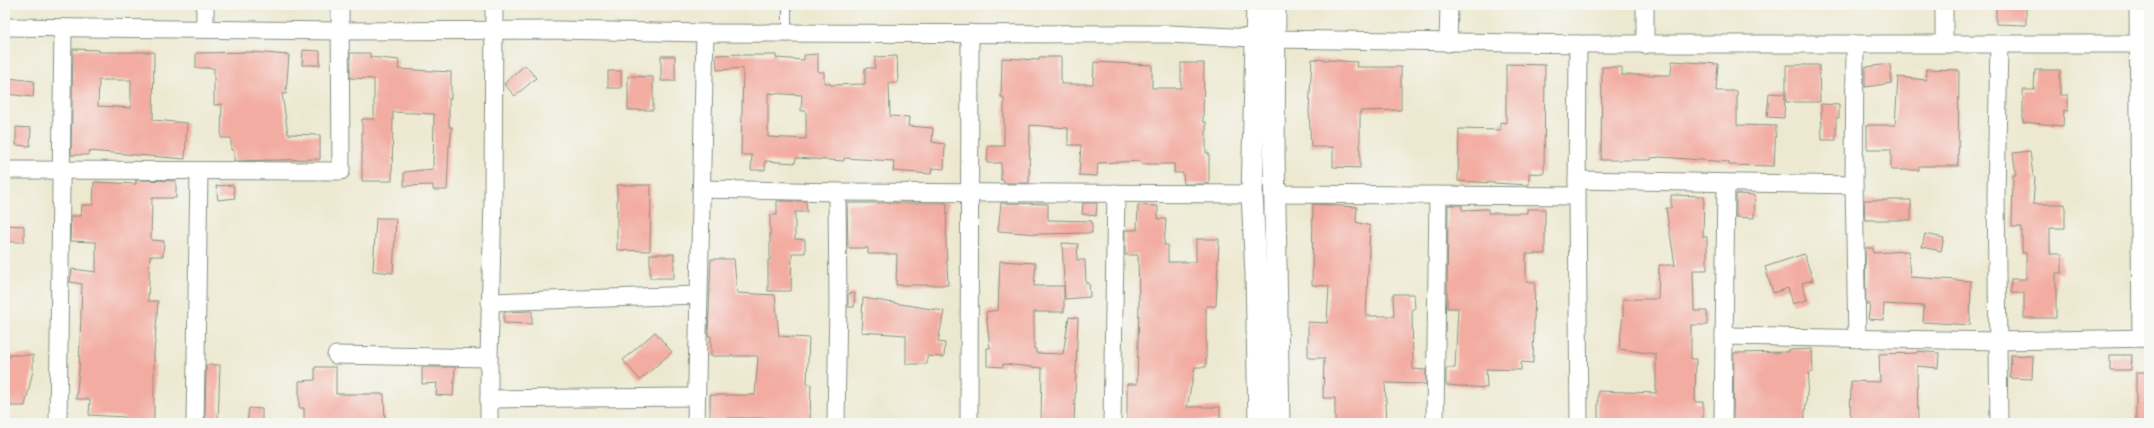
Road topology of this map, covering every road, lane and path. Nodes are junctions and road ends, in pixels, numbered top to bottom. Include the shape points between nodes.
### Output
1 (205, 5) edge
2 (340, 5) edge
3 (494, 5) edge
4 (787, 5) edge
5 (1257, 5) edge
6 (1275, 5) edge
7 (1449, 5) edge
8 (1645, 5) edge
9 (1944, 5) edge
10 (2138, 5) edge
11 (5, 28) edge
12 (63, 28) junction
13 (205, 29) junction
14 (494, 30) junction
15 (340, 31) junction
16 (705, 33) junction
17 (787, 33) junction
18 (970, 33) junction
19 (1265, 38) junction
20 (1448, 43) junction
21 (1578, 44) junction
22 (1855, 44) junction
23 (1944, 44) junction
24 (1999, 44) junction
25 (2143, 44) edge
26 (1645, 45) junction
27 (5, 170) edge
28 (61, 170) junction
29 (199, 171) junction
30 (1726, 184) junction
31 (2145, 184) edge
32 (1854, 185) junction
33 (1577, 188) junction
34 (701, 189) junction
35 (837, 192) junction
36 (970, 192) junction
37 (1116, 193) junction
38 (1252, 194) junction
39 (1274, 194) junction
40 (1438, 195) junction
41 (698, 295) junction
42 (490, 302) junction
43 (1724, 336) junction
44 (2145, 338) edge
45 (1857, 339) junction
46 (1998, 341) junction
47 (336, 354) dead end
48 (488, 358) junction
49 (696, 397) junction
50 (489, 399) junction
51 (58, 423) edge
52 (195, 423) edge
53 (489, 423) edge
54 (696, 423) edge
55 (836, 423) edge
56 (969, 423) edge
57 (1112, 423) edge
58 (1259, 423) edge
59 (1279, 423) edge
60 (1435, 423) edge
61 (1579, 423) edge
62 (1723, 423) edge
63 (1999, 423) edge

1 - 13 street
2 - 15 street
3 - 14 street
4 - 17 lane
5 - 19 street
6 - 19 street
7 - 20 street
8 - 26 street
9 - 23 street
10 - 25 street
11 - 12 street
12 - 13 street
12 - 28 street
13 - 15 street
14 - 15 street
14 - 16 street
14 - 42 street via 494,199
15 - 29 street via 341,170
16 - 17 street
16 - 34 street
17 - 18 street
18 - 19 street via 1169,34
18 - 36 street
19 - 20 street
19 - 38 street
19 - 39 street
20 - 21 street
21 - 26 street
21 - 33 street
22 - 23 street
22 - 26 street
22 - 32 street
23 - 24 street
24 - 25 street
24 - 46 street via 1996,195
25 - 31 street
27 - 28 street
28 - 29 street
28 - 51 street
29 - 52 street
30 - 32 street
30 - 33 street
30 - 43 street
31 - 44 street
32 - 45 street
33 - 40 street
33 - 61 street
34 - 35 street
34 - 41 street
35 - 36 street
35 - 55 street
36 - 37 street
36 - 56 street
37 - 38 street
37 - 57 street
38 - 58 street
39 - 40 street
39 - 59 street
40 - 60 street
41 - 42 street
41 - 49 street
42 - 48 street
43 - 45 street
43 - 62 street
44 - 46 street
45 - 46 street
46 - 63 street
47 - 48 street
48 - 50 street
49 - 50 street
49 - 54 street
50 - 53 street

